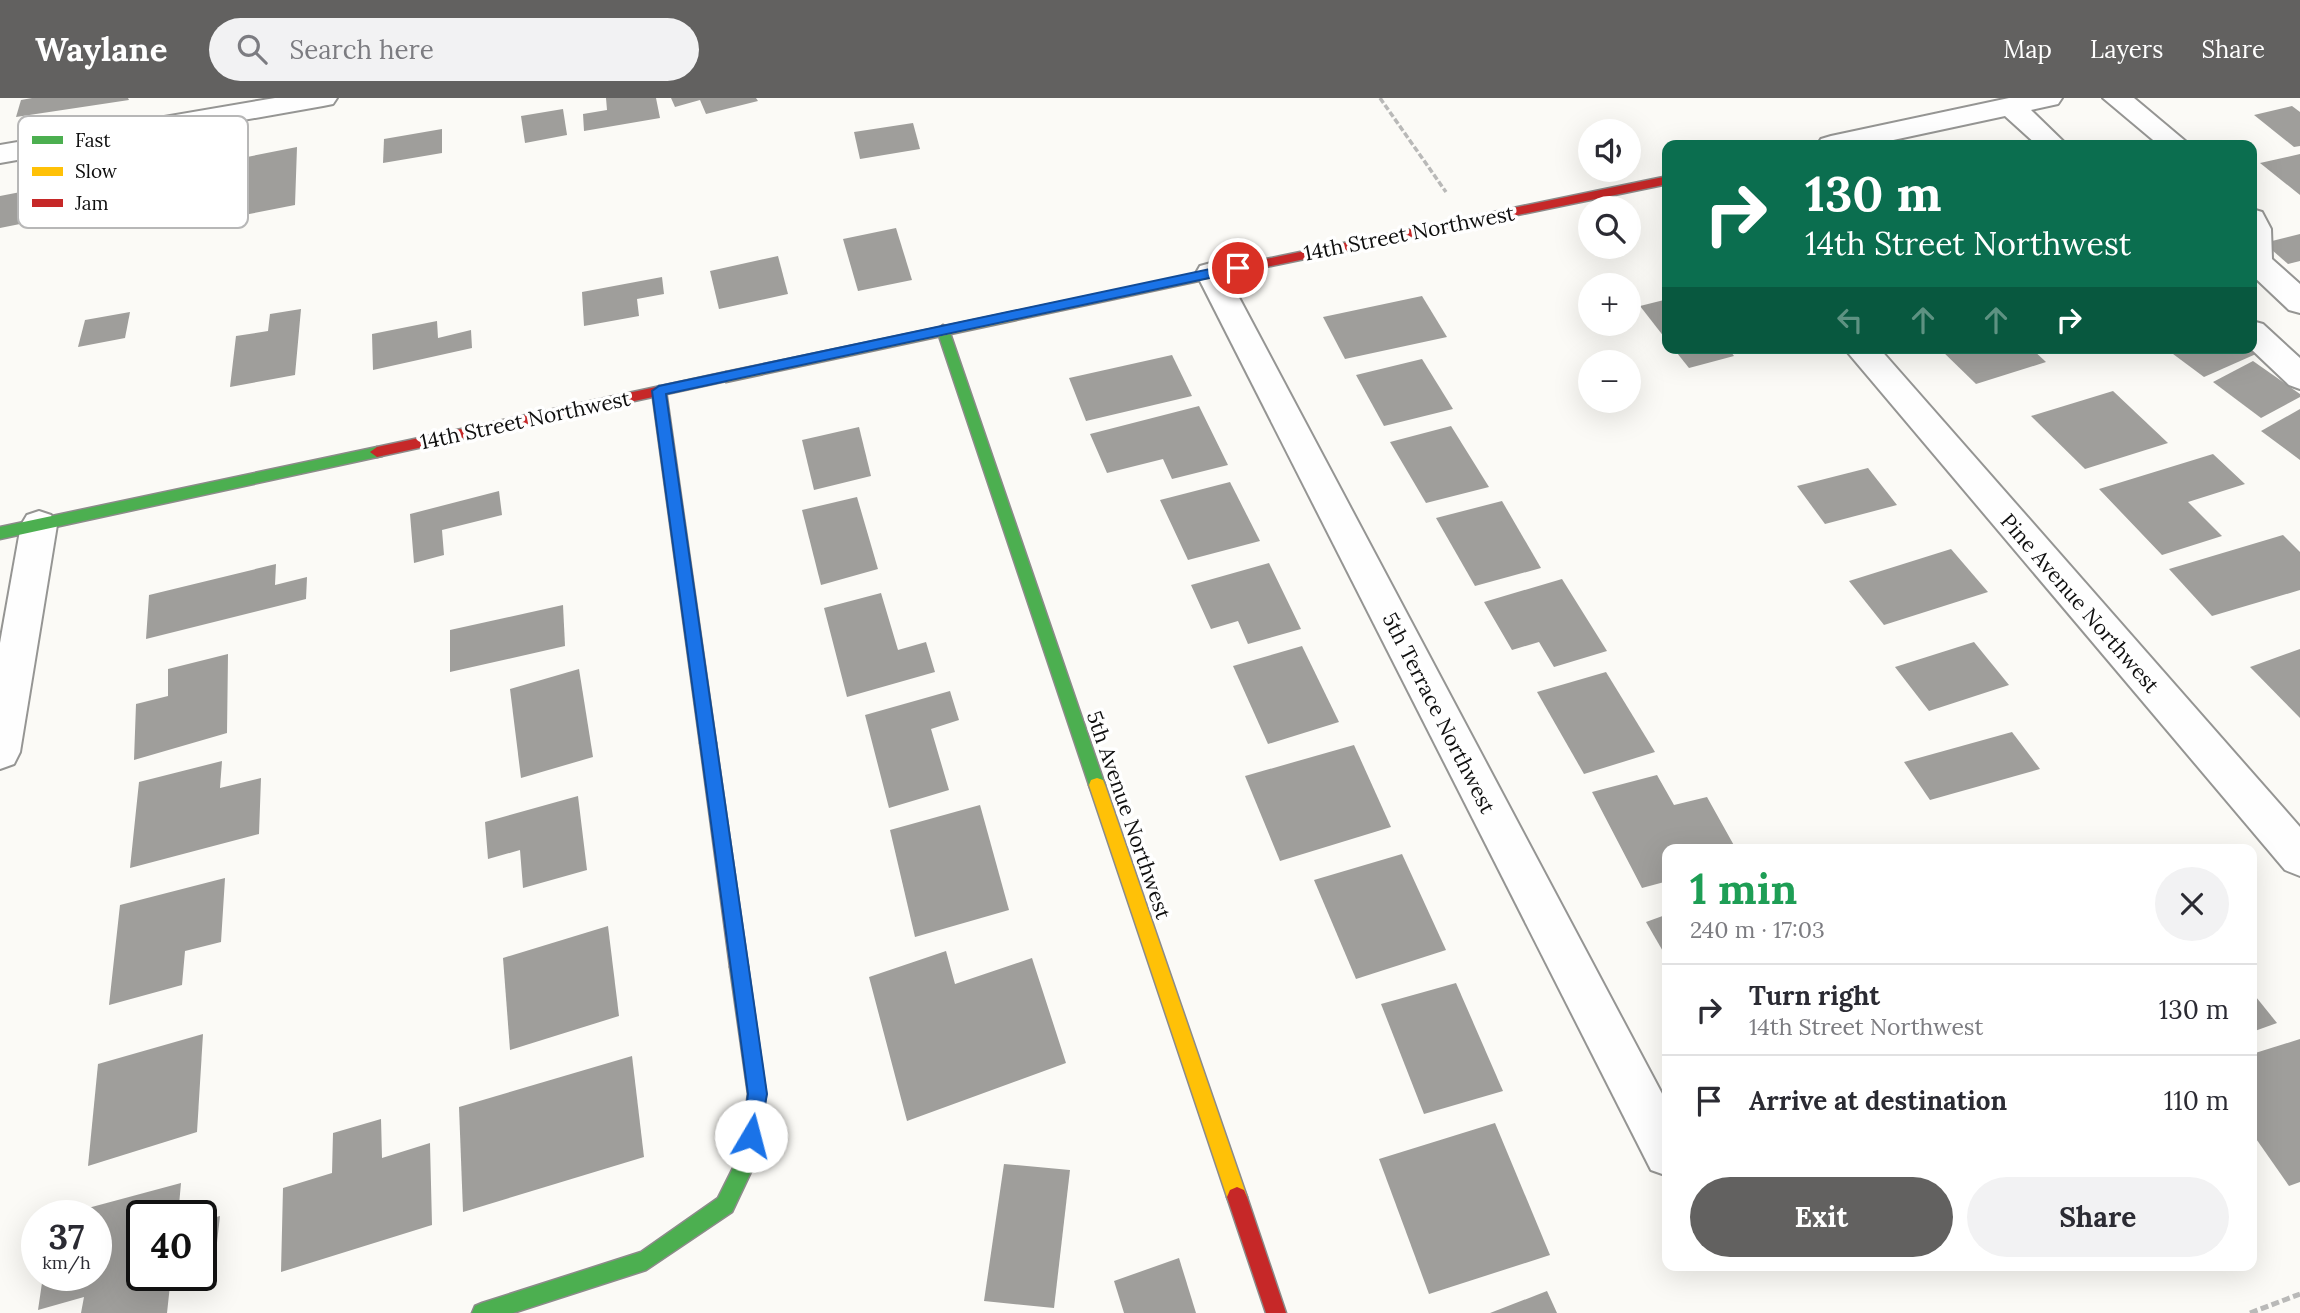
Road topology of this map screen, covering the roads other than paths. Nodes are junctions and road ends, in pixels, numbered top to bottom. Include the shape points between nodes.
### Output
1 (324, 98) edge
2 (2048, 98) edge
3 (2117, 98) edge
4 (2011, 106) junction
5 (181, 109) edge
6 (153, 116) edge
7 (1854, 140) edge
8 (2048, 140) edge
9 (2170, 140) edge
10 (18, 150) edge
11 (0, 154) edge
12 (1662, 181) edge
13 (2257, 262) edge
14 (1211, 273) junction
15 (2300, 302) edge
16 (943, 330) junction
17 (2257, 337) edge
18 (1865, 354) edge
19 (2300, 377) edge
20 (659, 391) junction
21 (39, 525) junction
22 (0, 533) edge
23 (0, 752) edge
24 (2300, 857) edge
25 (1662, 1141) edge
26 (482, 1313) edge
27 (1276, 1313) edge

1 - 5 street
2 - 4 street
3 - 9 street
4 - 7 street
4 - 8 street
5 - 6 street
10 - 11 street
12 - 14 street, 14th Street Northwest
13 - 15 street
14 - 16 street, 14th Street Northwest
14 - 25 street, 5th Terrace Northwest
16 - 20 street, 14th Street Northwest
16 - 27 street, 5th Avenue Northwest
17 - 19 street
18 - 24 street, Pine Avenue Northwest
20 - 21 street, 14th Street Northwest
20 - 26 street via 757,1094 748,1157 725,1205 646,1260
21 - 22 street, 14th Street Northwest
21 - 23 street

